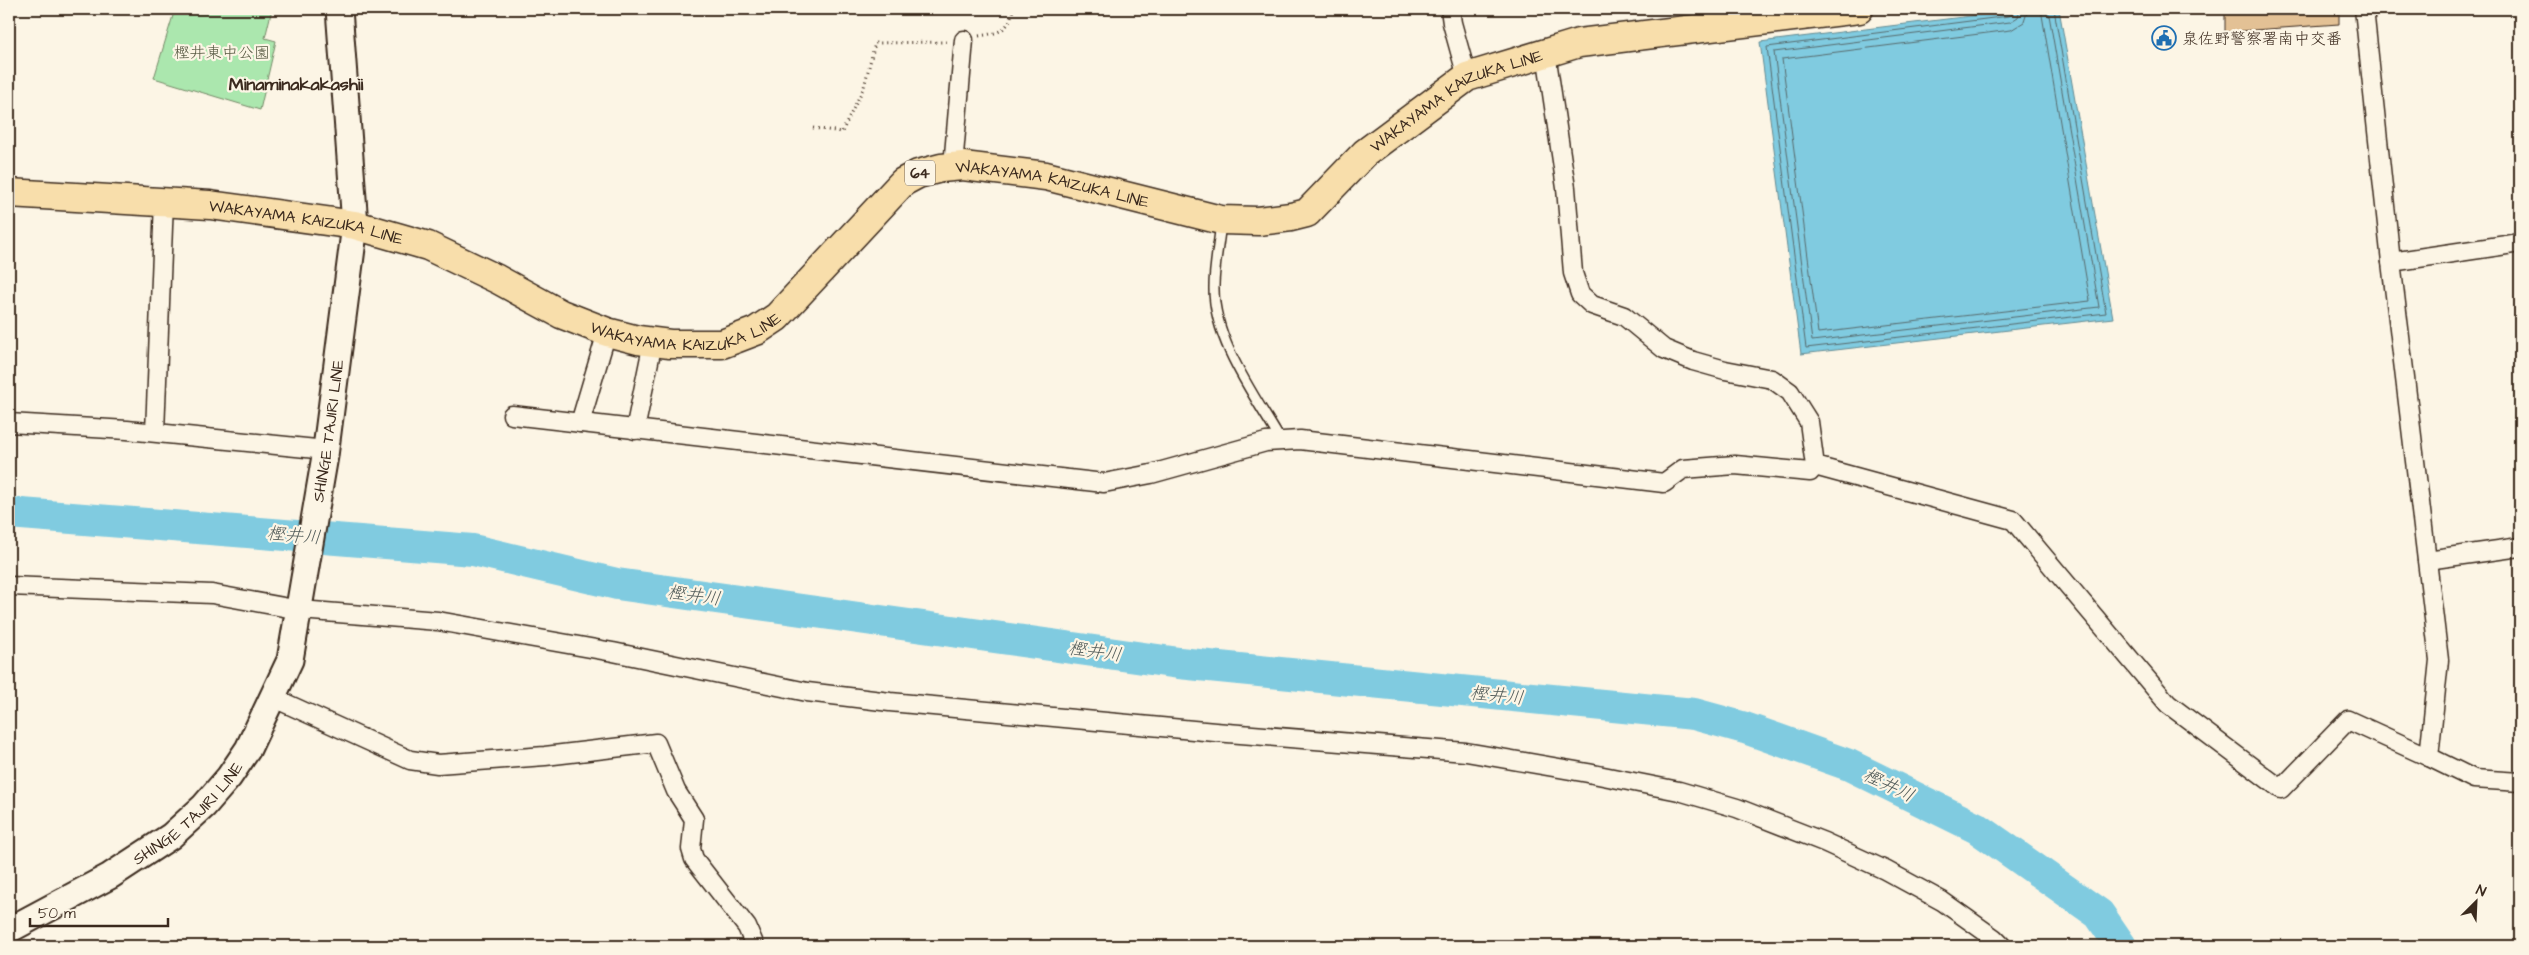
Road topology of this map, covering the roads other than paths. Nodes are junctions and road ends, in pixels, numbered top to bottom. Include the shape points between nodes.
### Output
1 (339, 9) edge
2 (1450, 9) edge
3 (1859, 9) edge
4 (2364, 9) edge
5 (964, 40) road end
6 (1546, 53) junction
7 (1467, 77) junction
8 (953, 166) junction
9 (9, 193) edge
10 (164, 201) junction
11 (1222, 220) junction
12 (355, 225) junction
13 (2520, 243) edge
14 (2390, 262) junction
15 (607, 332) junction
16 (653, 342) junction
17 (512, 415) dead end
18 (9, 423) edge
19 (580, 423) junction
20 (635, 430) junction
21 (155, 432) junction
22 (1281, 441) junction
23 (325, 453) junction
24 (1815, 466) junction
25 (2520, 547) edge
26 (2427, 560) junction
27 (9, 586) edge
28 (301, 607) junction
29 (274, 698) junction
30 (2429, 757) junction
31 (2520, 782) edge
32 (9, 930) edge
33 (756, 946) edge
34 (2002, 946) edge

1 - 12 main road, SHINGE TAJIRI LINE
2 - 7 street
3 - 6 main road, WAKAYAMA KAIZUKA LINE / 64 via 1579,43
4 - 14 street
5 - 8 street
6 - 7 main road, WAKAYAMA KAIZUKA LINE / 64
6 - 24 street via 1566,188 1573,274 1580,294 1592,304 1624,316 1664,349 1724,370 1772,379 1790,392 1809,422
7 - 11 main road, WAKAYAMA KAIZUKA LINE / 64 via 1365,153 1307,213 1258,221
8 - 11 main road, WAKAYAMA KAIZUKA LINE / 64 via 1046,176
8 - 16 main road, WAKAYAMA KAIZUKA LINE / 64 via 918,174 902,182 777,317 756,331 722,344
9 - 10 main road, WAKAYAMA KAIZUKA LINE / 64
10 - 12 main road, WAKAYAMA KAIZUKA LINE / 64
10 - 21 street
11 - 22 lane via 1214,288 1218,318 1228,348
12 - 15 main road, WAKAYAMA KAIZUKA LINE / 64 via 428,246 561,314
12 - 23 main road, SHINGE TAJIRI LINE
13 - 14 street
14 - 26 street
15 - 16 main road, WAKAYAMA KAIZUKA LINE / 64
15 - 19 street
16 - 20 street
17 - 19 street
18 - 21 street
19 - 20 street
20 - 22 street via 1104,483
21 - 23 street
22 - 24 street via 1337,443 1664,483 1683,469 1735,465 1810,472
23 - 28 main road, SHINGE TAJIRI LINE
24 - 30 street via 2013,520 2168,704 2281,789 2348,720
25 - 26 street
26 - 30 street via 2439,660
27 - 28 street via 212,594
28 - 29 main road, SHINGE TAJIRI LINE via 290,660
28 - 34 street via 438,621 807,692 1205,731 1466,752 1634,782 1737,808 1824,842 1942,901
29 - 32 main road, SHINGE TAJIRI LINE via 248,749 229,777 204,806 171,836 110,876
29 - 33 street via 410,760 438,764 656,743 676,791 694,819 691,849 694,859 747,927
30 - 31 street via 2474,779

